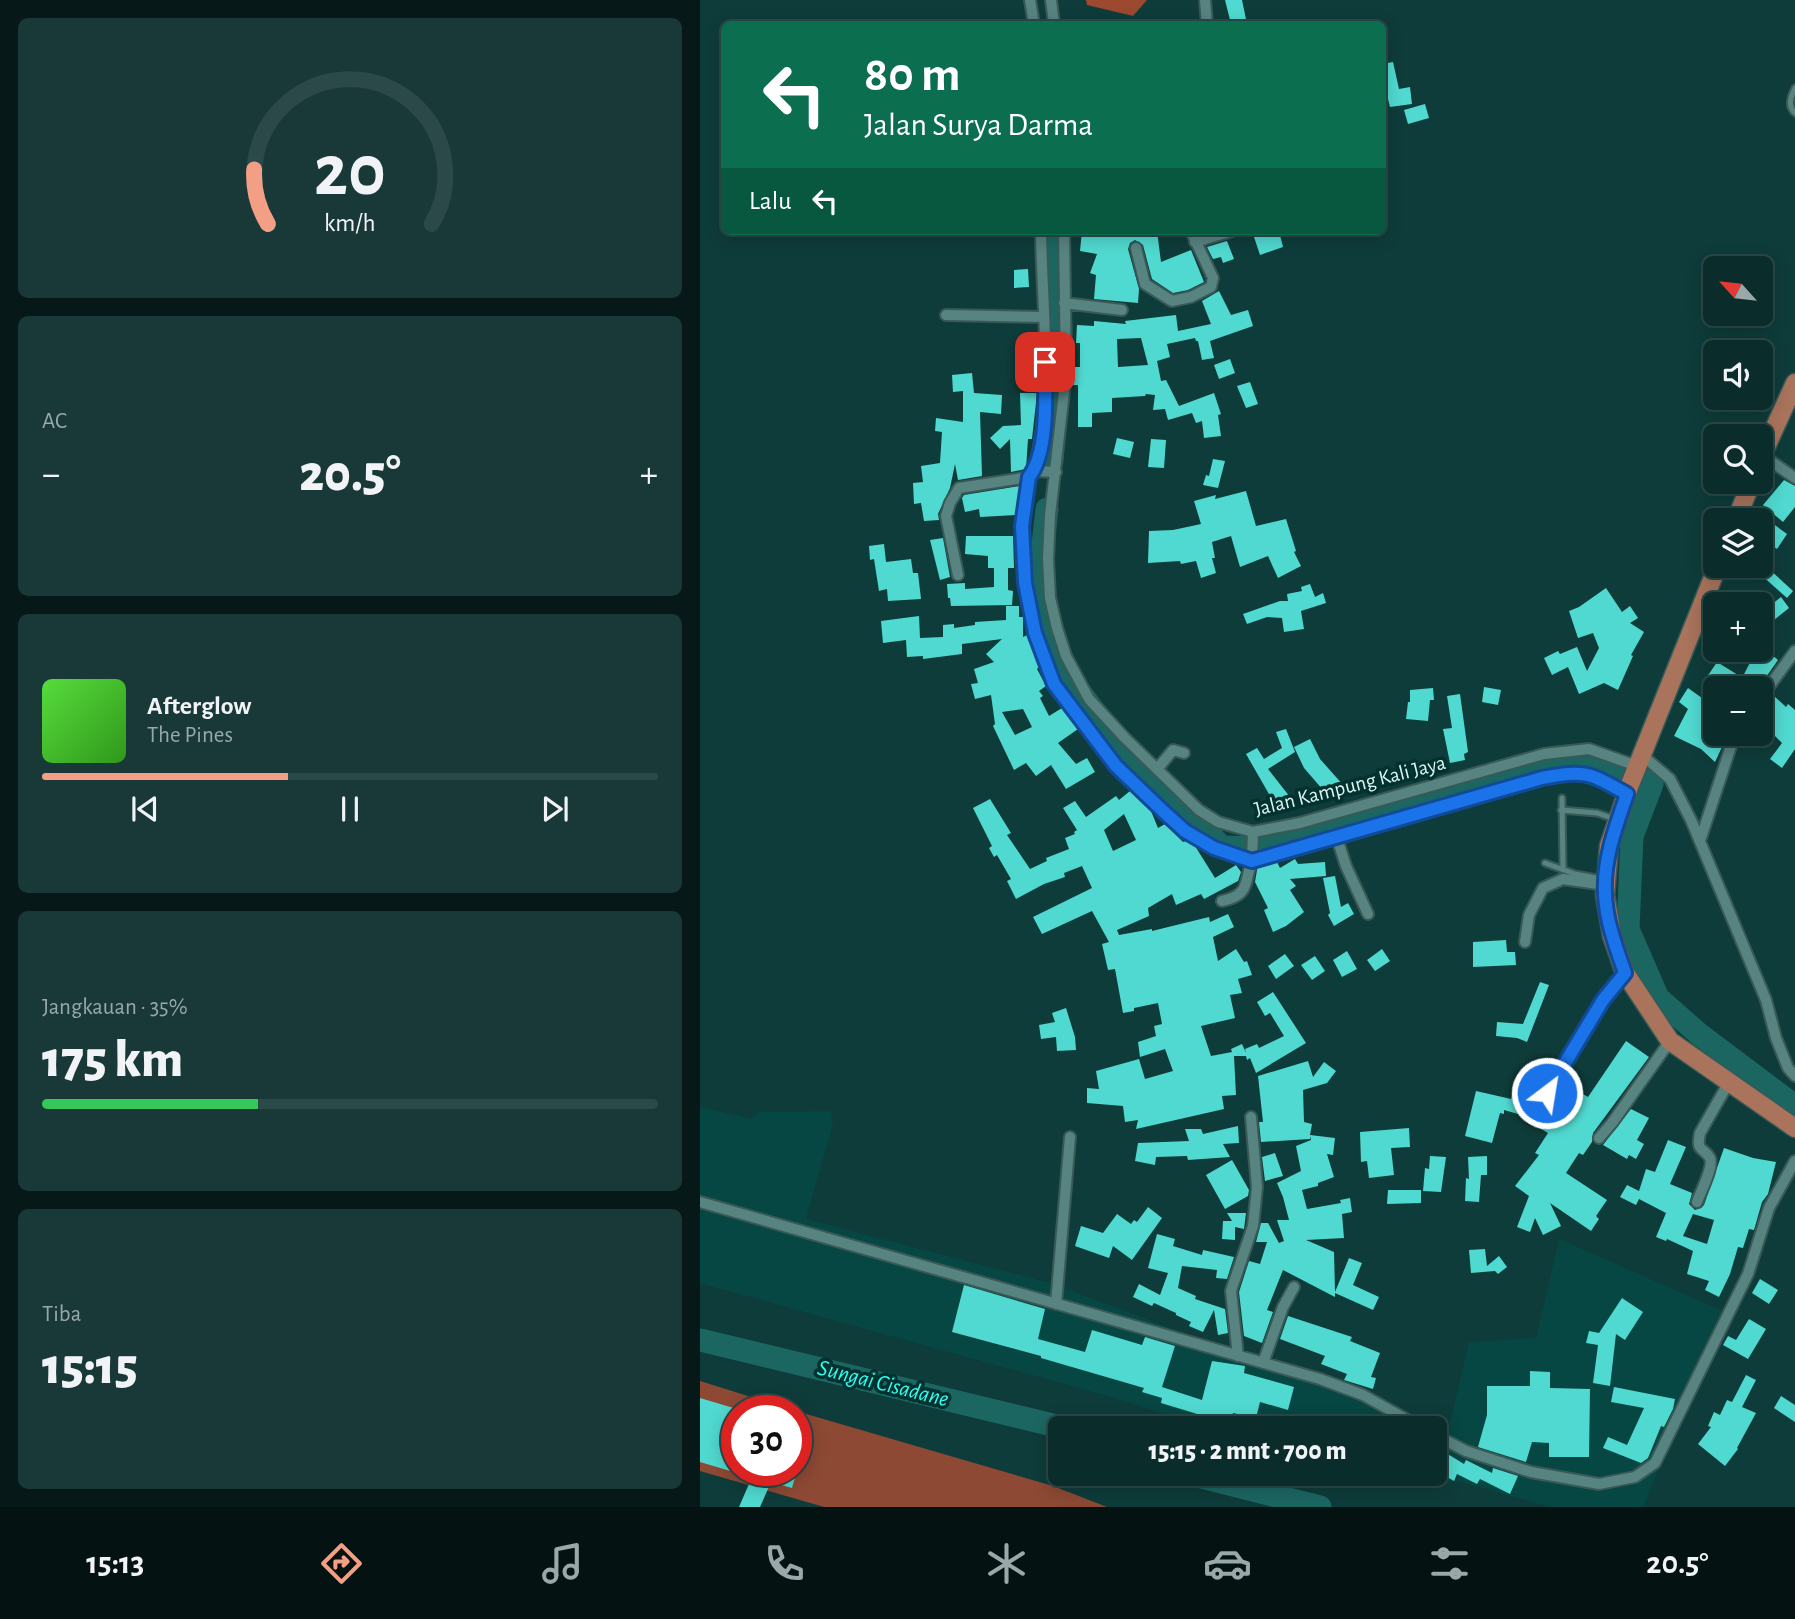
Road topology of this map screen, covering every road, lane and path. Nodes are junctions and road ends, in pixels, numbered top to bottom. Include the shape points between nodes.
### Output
1 (1030, 0) edge
2 (1051, 0) edge
3 (1205, 0) edge
4 (1034, 21) edge
5 (1054, 21) edge
6 (1207, 21) edge
7 (1795, 88) edge
8 (1795, 113) edge
9 (1041, 235) edge
10 (1064, 235) edge
11 (1192, 235) edge
12 (1219, 235) edge
13 (1195, 242) junction
14 (1136, 248) dead end
15 (1064, 303) junction
16 (1122, 310) dead end
17 (946, 315) dead end
18 (1044, 317) junction
19 (1795, 383) edge
20 (1773, 431) edge
21 (1773, 464) edge
22 (1054, 472) junction
23 (1033, 473) junction
24 (1795, 478) edge
25 (958, 575) dead end
26 (1713, 578) edge
27 (1795, 651) edge
28 (1773, 681) edge
29 (1731, 746) edge
30 (1184, 753) dead end
31 (1158, 768) junction
32 (1634, 775) junction
33 (1562, 798) dead end
34 (1561, 810) junction
35 (1618, 820) junction
36 (1253, 835) junction
37 (1337, 838) junction
38 (1700, 841) junction
39 (1252, 857) junction
40 (1545, 863) dead end
41 (1563, 870) junction
42 (1605, 882) junction
43 (1222, 901) dead end
44 (1368, 914) dead end
45 (1525, 942) dead end
46 (1625, 973) junction
47 (1670, 1041) junction
48 (1795, 1076) edge
49 (1729, 1082) junction
50 (1547, 1093) dead end
51 (1251, 1117) dead end
52 (1794, 1123) edge
53 (1070, 1137) dead end
54 (1599, 1138) dead end
55 (1795, 1161) edge
56 (700, 1202) edge
57 (1697, 1202) dead end
58 (1294, 1287) dead end
59 (1056, 1304) junction
60 (1238, 1356) junction
61 (1263, 1363) junction
62 (1401, 1416) edge
63 (1447, 1441) edge

1 - 4 street
2 - 5 street
3 - 6 street
7 - 8 lane via 1791,107
9 - 18 street
10 - 15 street, Jalan Kampung Kali Jaya
11 - 13 street
12 - 13 street
13 - 14 street via 1212,283 1191,297 1172,301 1145,284
15 - 16 street
15 - 22 street, Jalan Kampung Kali Jaya via 1066,374
17 - 18 street
18 - 23 street via 1045,407
19 - 20 main road
21 - 24 street
22 - 23 street
22 - 31 street, Jalan Kampung Kali Jaya via 1048,559 1051,598 1066,656 1089,699
23 - 25 street via 959,488 946,516
23 - 39 street via 1022,526 1025,583 1035,633 1054,684 1116,766 1170,818 1214,848
26 - 32 main road
27 - 28 street
29 - 38 street
30 - 31 street via 1173,750
31 - 36 street, Jalan Kampung Kali Jaya via 1199,810
32 - 35 main road
32 - 36 street, Jalan Kampung Kali Jaya via 1589,749 1544,754
32 - 37 street via 1584,772 1542,778
32 - 38 street via 1670,779
33 - 34 lane
34 - 35 lane
34 - 41 lane
35 - 42 main road
36 - 39 street
37 - 39 street
37 - 44 street
38 - 48 street
39 - 43 street via 1247,885
40 - 41 lane
41 - 42 lane
42 - 45 street via 1563,879 1543,888 1530,915
42 - 46 main road via 1612,936
46 - 47 main road
46 - 50 street via 1603,1000
47 - 49 main road
47 - 54 street
49 - 52 main road
49 - 57 street via 1700,1133 1700,1150 1710,1158 1711,1167
51 - 60 street via 1257,1187 1253,1226 1231,1292
53 - 59 street
55 - 63 street via 1769,1208 1748,1274 1655,1463 1635,1477 1599,1484 1531,1472
56 - 59 street
58 - 61 street
59 - 60 street
60 - 61 street
61 - 62 street via 1363,1395

